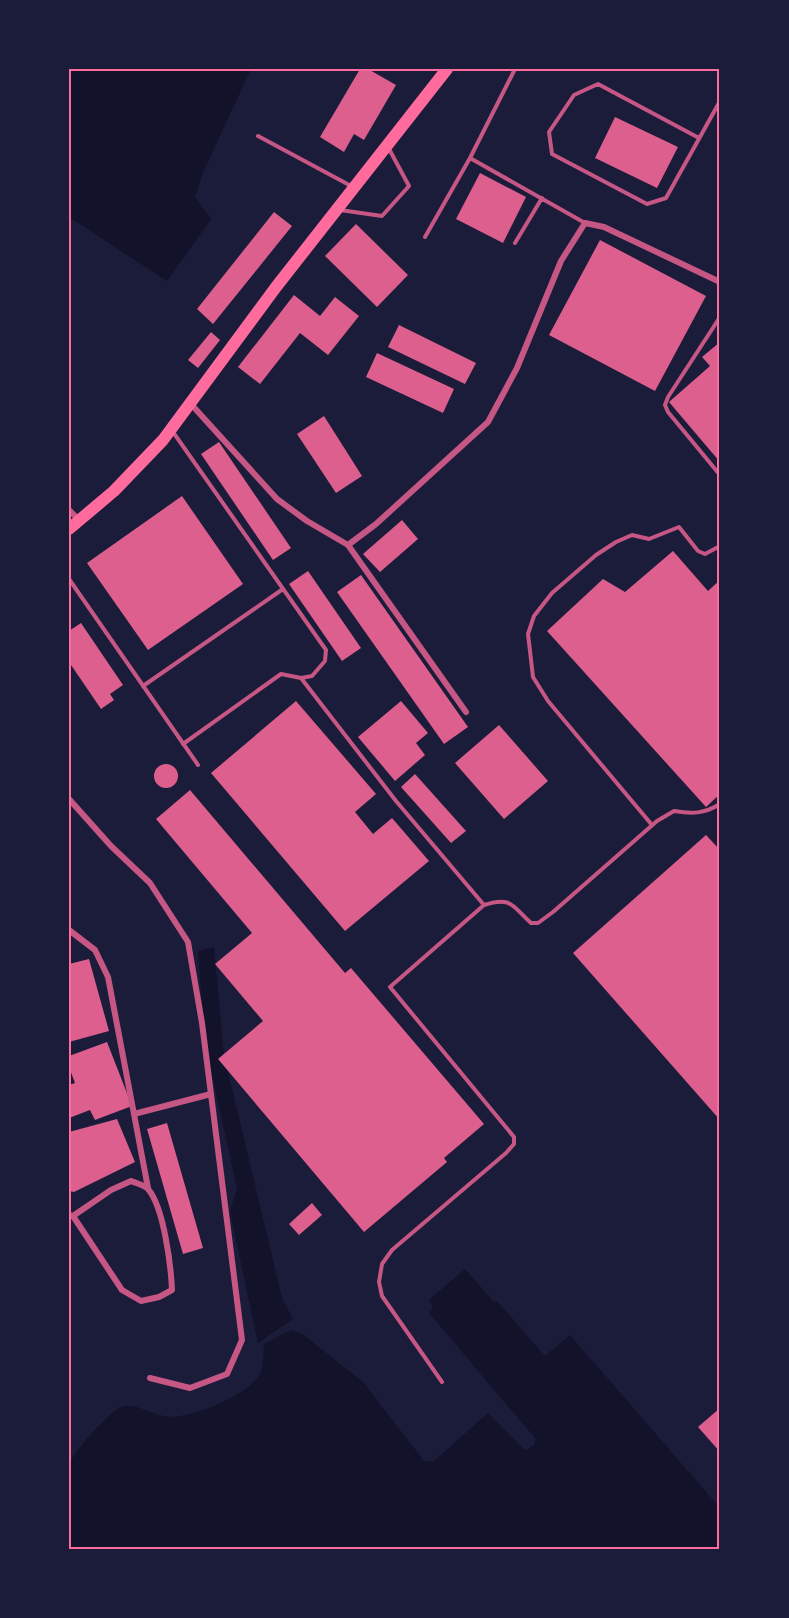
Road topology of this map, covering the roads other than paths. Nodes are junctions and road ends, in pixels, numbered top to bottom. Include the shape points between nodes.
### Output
1 (447, 69) edge
2 (515, 69) edge
3 (720, 101) edge
4 (258, 136) dead end
5 (699, 138) junction
6 (387, 144) junction
7 (470, 158) junction
8 (354, 187) junction
9 (542, 198) junction
10 (336, 210) junction
11 (585, 223) junction
12 (425, 237) dead end
13 (515, 243) dead end
14 (720, 282) edge
15 (720, 317) edge
16 (190, 403) junction
17 (171, 429) junction
18 (720, 474) edge
19 (69, 510) edge
20 (79, 521) junction
21 (69, 529) edge
22 (348, 545) junction
23 (720, 546) edge
24 (69, 579) edge
25 (283, 589) junction
26 (301, 678) junction
27 (143, 686) junction
28 (466, 712) dead end
29 (183, 744) junction
30 (198, 765) dead end
31 (69, 800) edge
32 (720, 804) edge
33 (652, 825) junction
34 (484, 905) junction
35 (69, 930) edge
36 (211, 1094) junction
37 (134, 1114) junction
38 (148, 1188) junction
39 (71, 1216) edge
40 (150, 1378) dead end
41 (442, 1382) dead end

1 - 6 main road
2 - 7 lane
3 - 5 lane
4 - 8 lane
5 - 5 lane via 666,198 647,204 552,154 549,132 574,94 598,84
6 - 8 main road
6 - 10 lane via 409,186 382,216
7 - 9 lane
7 - 12 lane
8 - 10 main road
9 - 11 lane
9 - 13 lane
10 - 16 main road
11 - 14 street via 604,227
11 - 22 street via 561,261 518,368 488,422
15 - 18 lane via 665,405
16 - 17 main road
16 - 22 street via 277,499
17 - 20 main road via 114,491
17 - 25 lane
19 - 20 street
20 - 21 main road
22 - 28 street
23 - 33 lane via 705,554 698,551 679,527 649,539 632,535 616,542 552,593 534,616 528,634 533,677 548,701
24 - 27 lane
25 - 26 lane via 326,650 325,661 312,676
25 - 27 lane
26 - 29 lane via 281,674
26 - 34 lane via 396,801
27 - 29 lane
29 - 30 lane
31 - 36 street via 150,883 188,942
32 - 33 lane via 708,812 674,811
33 - 34 lane via 538,923 531,923 508,902 498,900
34 - 41 lane via 390,987 514,1137 514,1144 506,1153 416,1228 382,1264 382,1296
35 - 37 street via 94,950 108,977
36 - 37 street
36 - 40 street via 242,1340 227,1374 190,1388
37 - 38 street
38 - 39 street via 131,1181
38 - 39 street via 170,1255 172,1290 159,1297 141,1301 122,1290

